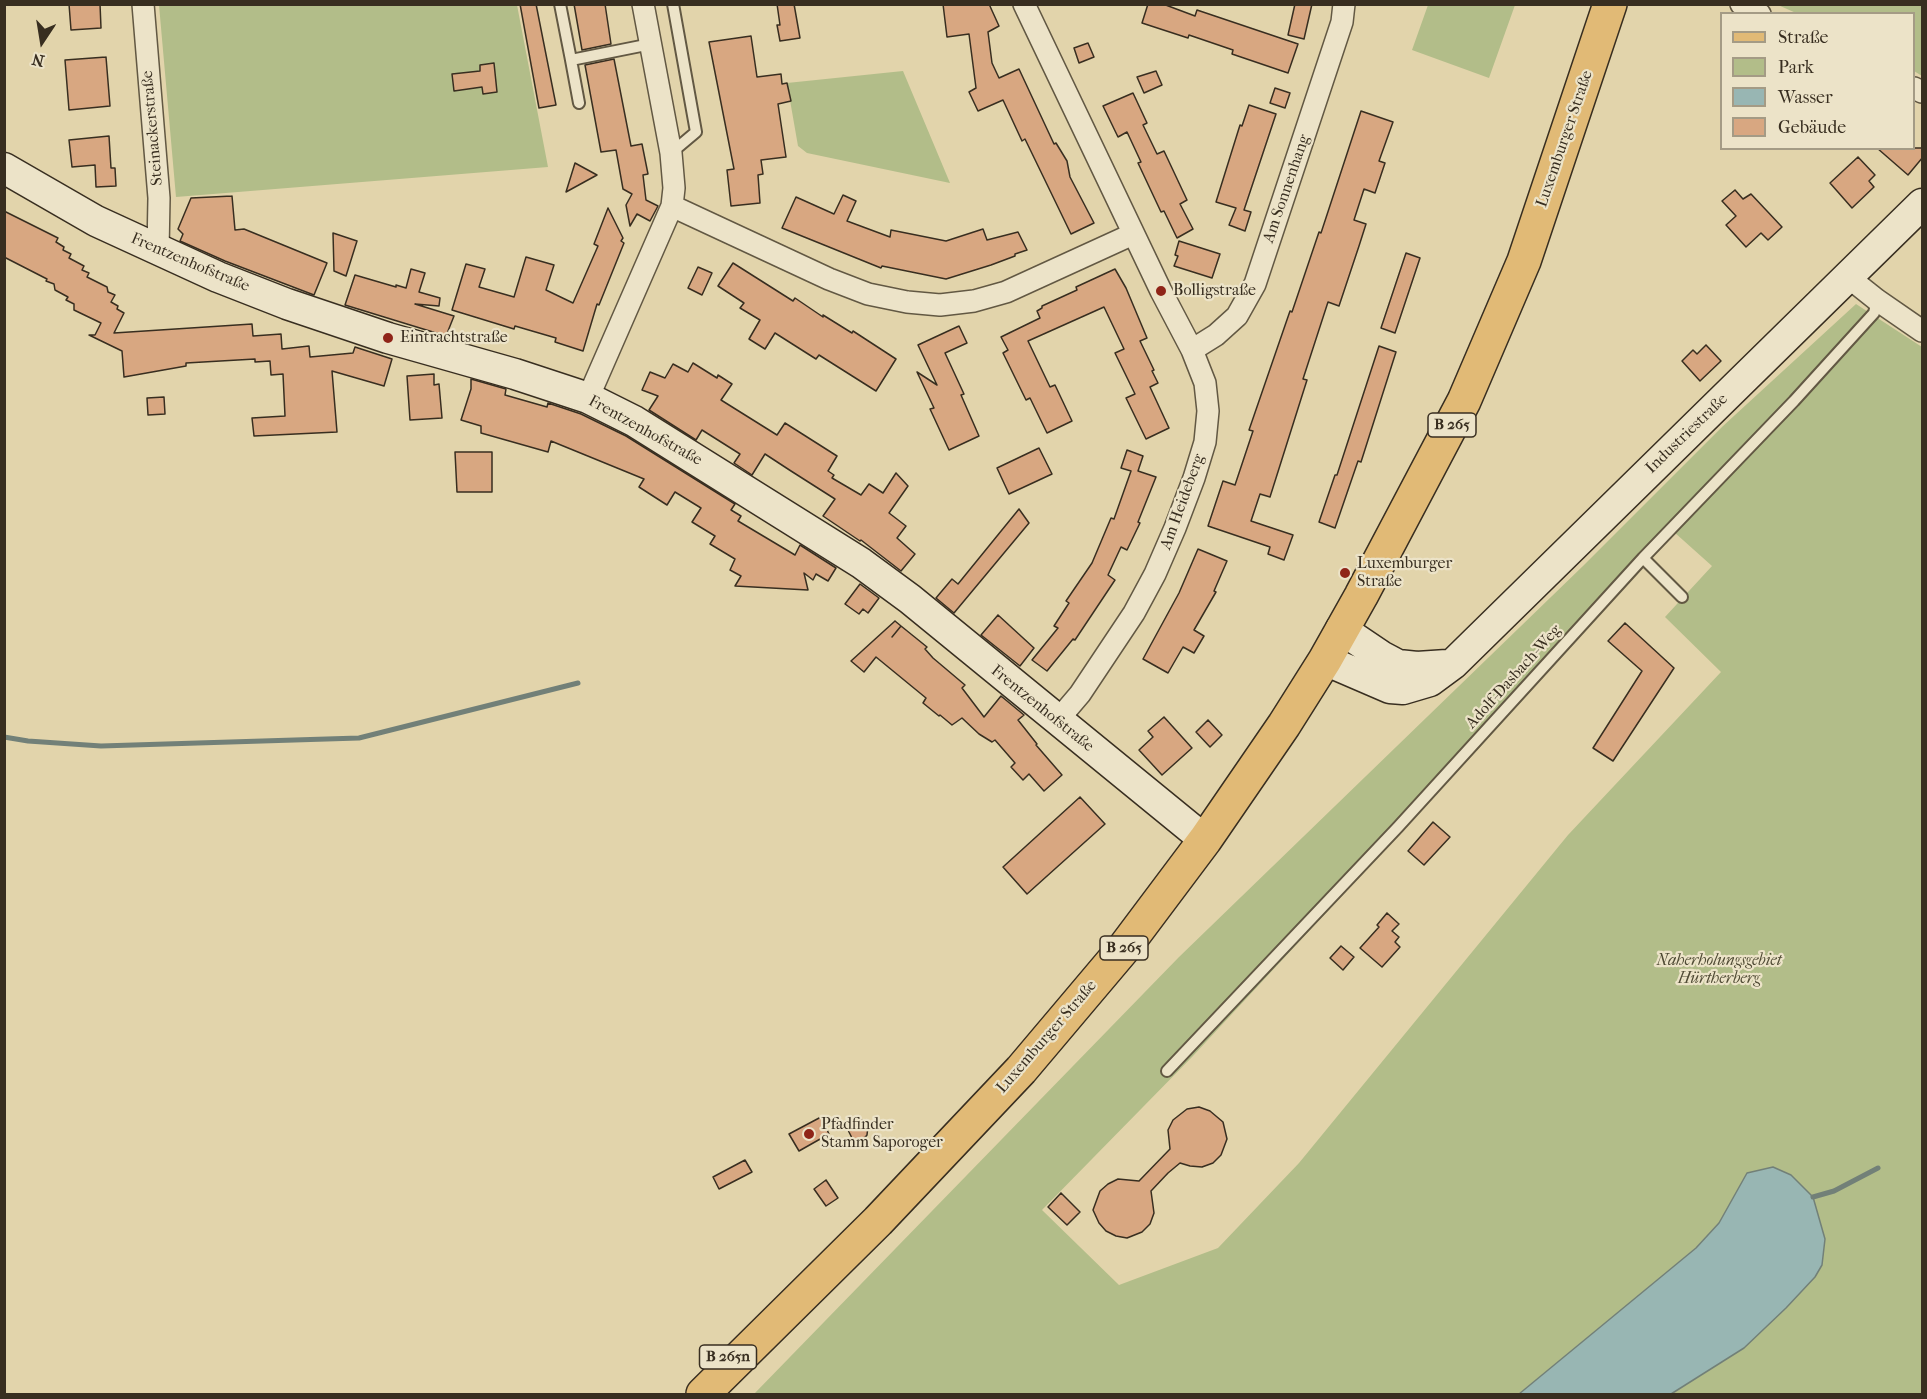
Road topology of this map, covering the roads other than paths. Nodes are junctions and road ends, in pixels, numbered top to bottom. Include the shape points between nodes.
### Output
1 (143, 4) edge
2 (560, 4) edge
3 (643, 4) edge
4 (673, 4) edge
5 (1024, 4) edge
6 (1344, 4) edge
7 (1610, 4) edge
8 (1741, 4) edge
9 (1756, 12) edge
10 (651, 44) junction
11 (571, 60) junction
12 (579, 104) dead end
13 (671, 153) junction
14 (4, 168) edge
15 (1923, 204) edge
16 (672, 206) junction
17 (1133, 234) junction
18 (158, 251) junction
19 (1848, 277) junction
20 (1877, 300) junction
21 (1923, 331) edge
22 (1192, 350) junction
23 (588, 398) junction
24 (1643, 558) junction
25 (1682, 597) dead end
26 (1341, 629) junction
27 (1325, 660) junction
28 (1453, 664) junction
29 (1057, 721) junction
30 (1205, 840) junction
31 (1167, 1071) dead end
32 (775, 1322) junction
33 (683, 1395) edge
34 (703, 1395) edge

1 - 18 street, Steinackerstraße via 159,198
2 - 11 lane
3 - 10 street
4 - 13 lane via 696,132
5 - 17 street, Am Heideberg
6 - 22 street, Am Sonnenhang via 1339,33 1254,284 1237,316
7 - 26 main road, Luxemburger Straße / B 265 via 1524,261 1464,401
8 - 9 street
10 - 11 lane
10 - 13 street
11 - 12 lane
13 - 16 street
14 - 18 street, Frentzenhofstraße via 96,221
15 - 19 street, Industriestraße
16 - 17 street via 868,294 940,305 1006,292
16 - 23 street
17 - 22 street, Am Heideberg
18 - 23 street, Frentzenhofstraße via 287,304
19 - 20 street
19 - 28 street, Industriestraße
20 - 21 street
20 - 24 lane, Adolf-Dasbach-Weg via 1874,313
22 - 29 street, Am Heideberg via 1205,383 1208,411 1205,442 1194,478 1134,613 1080,694
23 - 29 street, Frentzenhofstraße via 634,421 861,563
24 - 25 lane
24 - 31 lane, Adolf-Dasbach-Weg via 1398,827
26 - 27 main road, Luxemburger Straße / B 265
26 - 28 street via 1398,665
27 - 28 street, Industriestraße via 1396,688 1431,681
27 - 30 main road, Luxemburger Straße / B 265
29 - 30 street, Frentzenhofstraße
30 - 32 main road, Luxemburger Straße / B 265 via 1124,948 1022,1070
32 - 33 main road, B 265n
32 - 34 main road, B 265n

